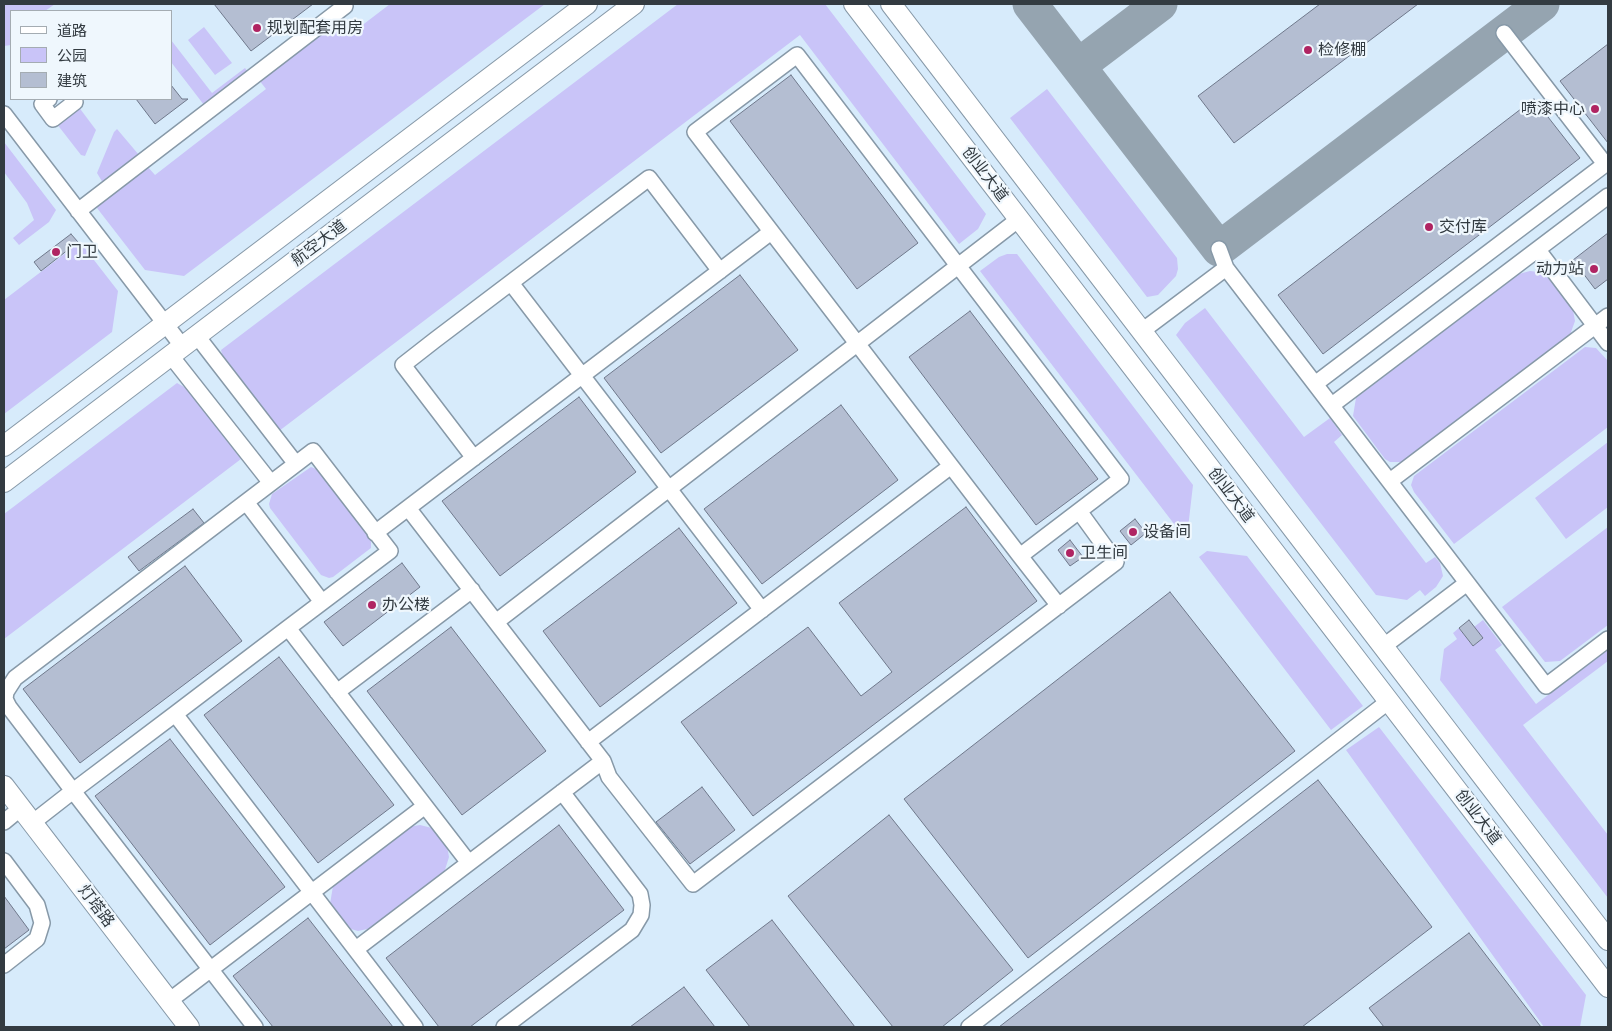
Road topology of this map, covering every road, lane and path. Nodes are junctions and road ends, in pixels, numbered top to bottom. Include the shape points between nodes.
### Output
1 (587, 4) edge
2 (634, 4) edge
3 (854, 4) edge
4 (891, 4) edge
5 (345, 6) dead end
6 (1504, 33) dead end
7 (48, 100) edge
8 (73, 100) edge
9 (4, 114) edge
10 (1606, 163) edge
11 (1608, 196) edge
12 (78, 211) junction
13 (1019, 219) junction
14 (771, 232) junction
15 (1218, 249) dead end
16 (1538, 250) junction
17 (958, 266) junction
18 (1226, 268) junction
19 (720, 271) junction
20 (511, 283) junction
21 (1608, 316) edge
22 (164, 323) junction
23 (1596, 326) junction
24 (1142, 331) junction
25 (1608, 342) edge
26 (857, 344) junction
27 (183, 346) junction
28 (582, 375) junction
29 (1315, 384) junction
30 (1332, 405) junction
31 (4, 446) edge
32 (474, 458) junction
33 (296, 464) junction
34 (951, 466) junction
35 (1390, 481) junction
36 (4, 482) edge
37 (271, 483) junction
38 (669, 488) junction
39 (246, 502) junction
40 (408, 508) junction
41 (1078, 511) junction
42 (375, 533) junction
43 (1020, 556) junction
44 (1467, 583) junction
45 (472, 590) junction
46 (322, 602) junction
47 (1059, 606) junction
48 (762, 610) junction
49 (496, 622) junction
50 (288, 628) junction
51 (1608, 639) edge
52 (1384, 646) junction
53 (337, 692) junction
54 (1389, 701) junction
55 (175, 714) junction
56 (588, 742) junction
57 (603, 761) junction
58 (4, 786) edge
59 (74, 791) junction
60 (562, 792) junction
61 (425, 806) junction
62 (27, 816) junction
63 (4, 822) edge
64 (4, 861) edge
65 (469, 863) junction
66 (312, 892) junction
67 (1608, 940) edge
68 (356, 949) junction
69 (4, 965) edge
70 (210, 969) junction
71 (1608, 987) edge
72 (169, 1001) junction
73 (189, 1027) edge
74 (255, 1027) edge
75 (415, 1027) edge
76 (504, 1027) edge
77 (969, 1027) edge

1 - 22 main road, 航空大道
2 - 27 main road, 航空大道
3 - 13 main road, 创业大道
4 - 24 main road, 创业大道
5 - 12 street
6 - 10 street
7 - 8 street via 42,104 53,119 75,102
9 - 12 street
10 - 29 street
11 - 16 street
12 - 22 street
13 - 17 street
13 - 54 main road, 创业大道
14 - 17 street via 695,132 796,55
14 - 19 street
14 - 26 street
15 - 18 street
16 - 23 street
16 - 30 street
17 - 26 street
17 - 41 street via 1121,479
18 - 24 street
18 - 29 street
19 - 20 street via 649,178
19 - 28 street
20 - 28 street
20 - 32 street via 403,365
21 - 23 street
22 - 27 street
22 - 31 main road, 航空大道
23 - 25 street
23 - 35 street
24 - 52 main road, 创业大道
26 - 34 street
26 - 38 street
27 - 33 street
27 - 36 main road, 航空大道
27 - 37 street
28 - 32 street
28 - 38 street
29 - 30 street
30 - 35 street
32 - 40 street
33 - 37 street
33 - 42 street via 313,451
34 - 43 street
34 - 48 street
35 - 44 street
37 - 39 street
38 - 48 street
38 - 49 street
39 - 46 street
39 - 59 street via 9,684 5,699 9,707
40 - 42 street
40 - 45 street
41 - 43 street
41 - 47 street via 1116,562
42 - 46 street via 390,551
43 - 47 street
44 - 51 street via 1546,686
44 - 52 street
45 - 49 street
45 - 53 street
46 - 50 street
47 - 57 street via 693,884 609,777
48 - 56 street
49 - 56 street
50 - 53 street
50 - 55 street
52 - 67 main road, 创业大道
53 - 61 street
54 - 71 main road, 创业大道
54 - 77 street
55 - 59 street
55 - 66 street
56 - 57 street
57 - 60 street
58 - 62 main road, 灯塔路
59 - 62 street
59 - 70 street
60 - 65 street
60 - 76 street via 640,894 641,915 632,930
61 - 65 street
61 - 66 street
62 - 63 street
62 - 72 main road, 灯塔路
64 - 69 street via 37,905 42,924 37,939
65 - 68 street
66 - 68 street
66 - 70 street
68 - 75 street
70 - 72 street
70 - 74 street
72 - 73 main road, 灯塔路

